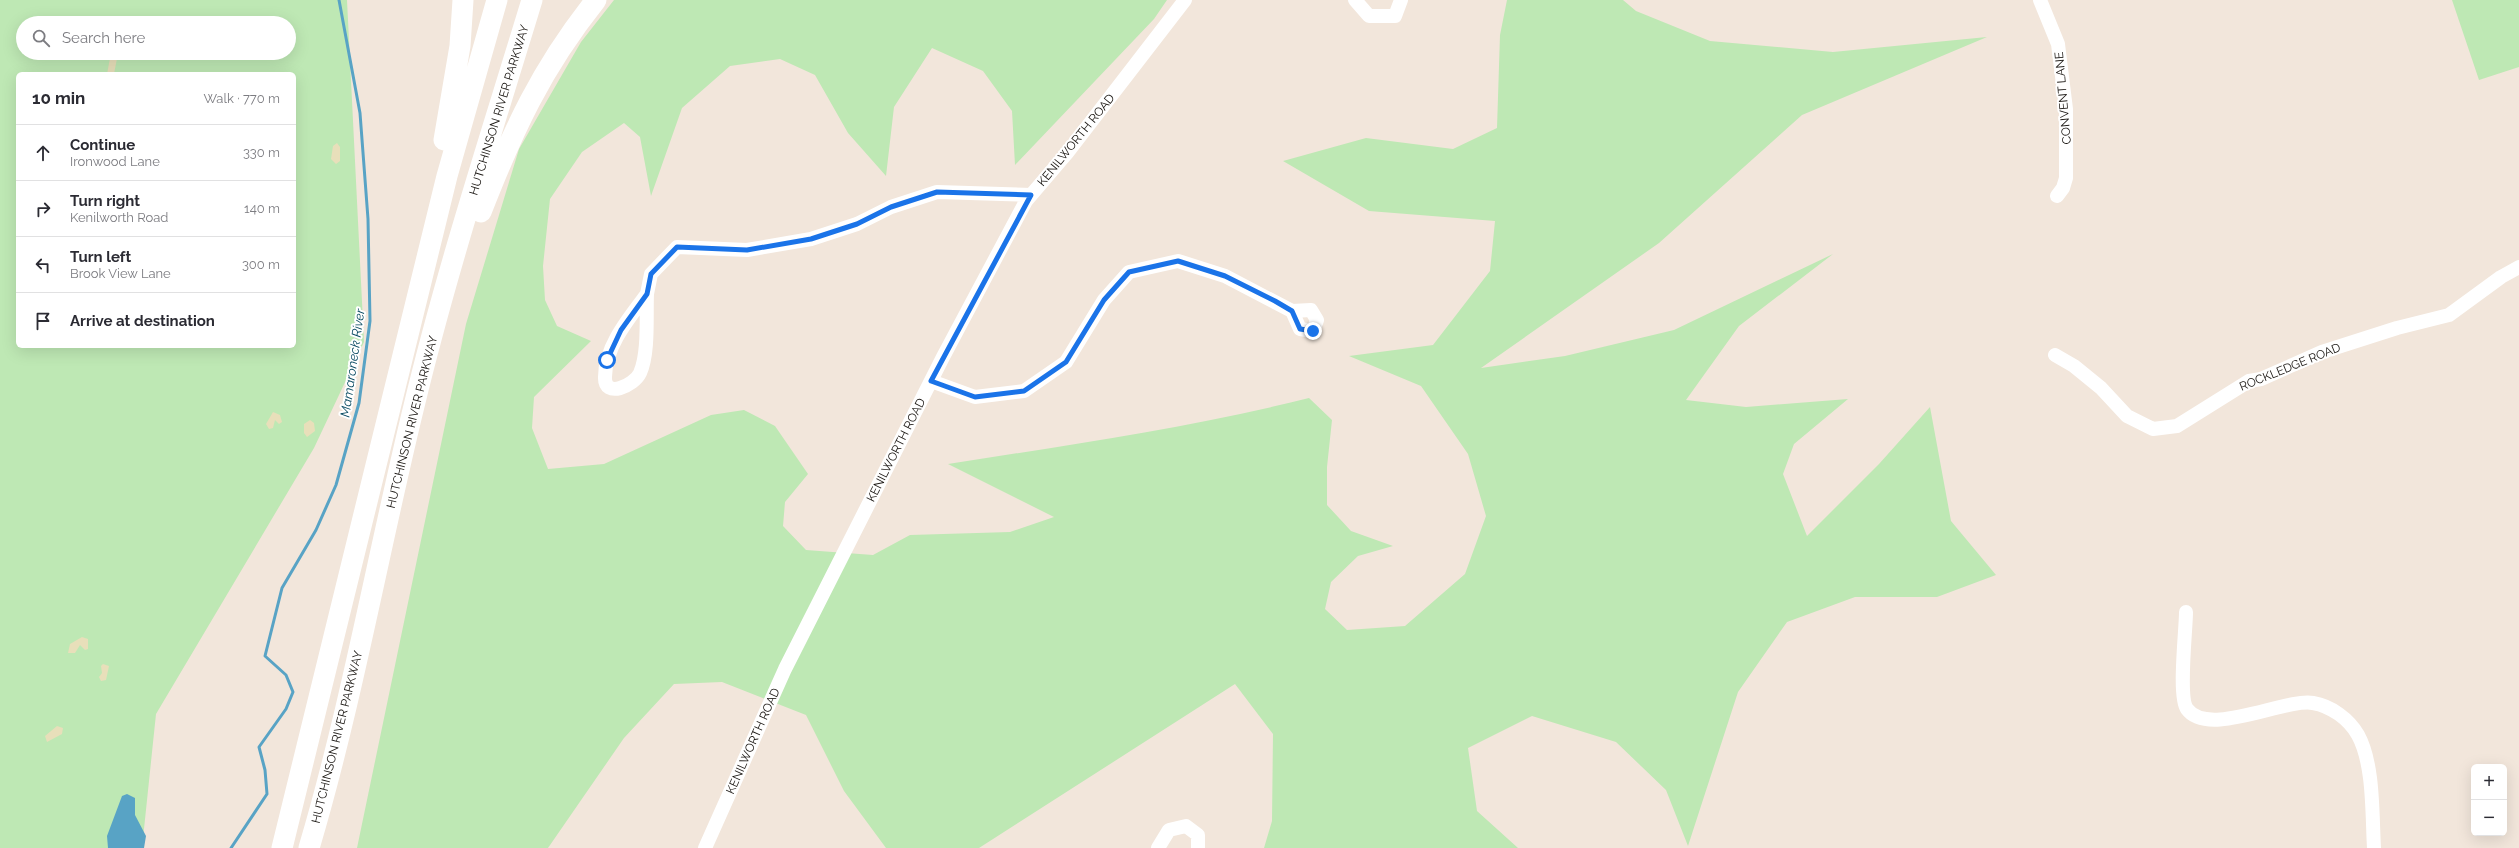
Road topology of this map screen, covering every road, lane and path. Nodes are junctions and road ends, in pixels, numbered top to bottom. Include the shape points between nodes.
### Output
1 (464, 0) edge
2 (498, 0) edge
3 (532, 0) edge
4 (596, 0) edge
5 (1185, 0) edge
6 (1355, 0) edge
7 (1401, 0) edge
8 (2040, 0) edge
9 (1031, 195) junction
10 (2057, 196) dead end
11 (2519, 267) edge
12 (420, 284) junction
13 (446, 290) junction
14 (647, 294) junction
15 (1292, 311) dead end
16 (2055, 355) dead end
17 (931, 381) junction
18 (2186, 612) dead end
19 (282, 848) edge
20 (309, 848) edge
21 (705, 848) edge
22 (1158, 848) edge
23 (1198, 848) edge
24 (2374, 848) edge

1 - 12 highway via 459,55
2 - 12 highway, HUTCHINSON RIVER PARKWAY via 456,140
3 - 13 highway, HUTCHINSON RIVER PARKWAY
4 - 13 highway via 565,40 531,95
5 - 9 street, KENILWORTH ROAD
6 - 7 street via 1369,16 1395,16
8 - 10 street, CONVENT LANE via 2058,44 2066,109 2066,178
9 - 14 street via 937,192 891,207 857,224 811,239 747,250 677,247 651,274
9 - 17 street, KENILWORTH ROAD
11 - 16 street, ROCKLEDGE ROAD via 2449,315 2397,328 2322,352 2261,379 2248,381 2177,426 2153,429 2127,416 2101,388 2074,366
12 - 19 highway, HUTCHINSON RIVER PARKWAY
13 - 20 highway, HUTCHINSON RIVER PARKWAY via 418,390 366,619
14 - 14 street via 621,330 607,360 604,379 614,388 623,389 631,384 642,368
15 - 17 street via 1225,276 1178,261 1129,272 1104,300 1066,362 1024,391 975,397
17 - 21 street, KENILWORTH ROAD via 786,669
18 - 24 street via 2183,686 2186,708 2204,718 2233,718 2312,703 2346,718 2358,736 2367,760
22 - 23 street via 1169,830 1186,826 1198,835

